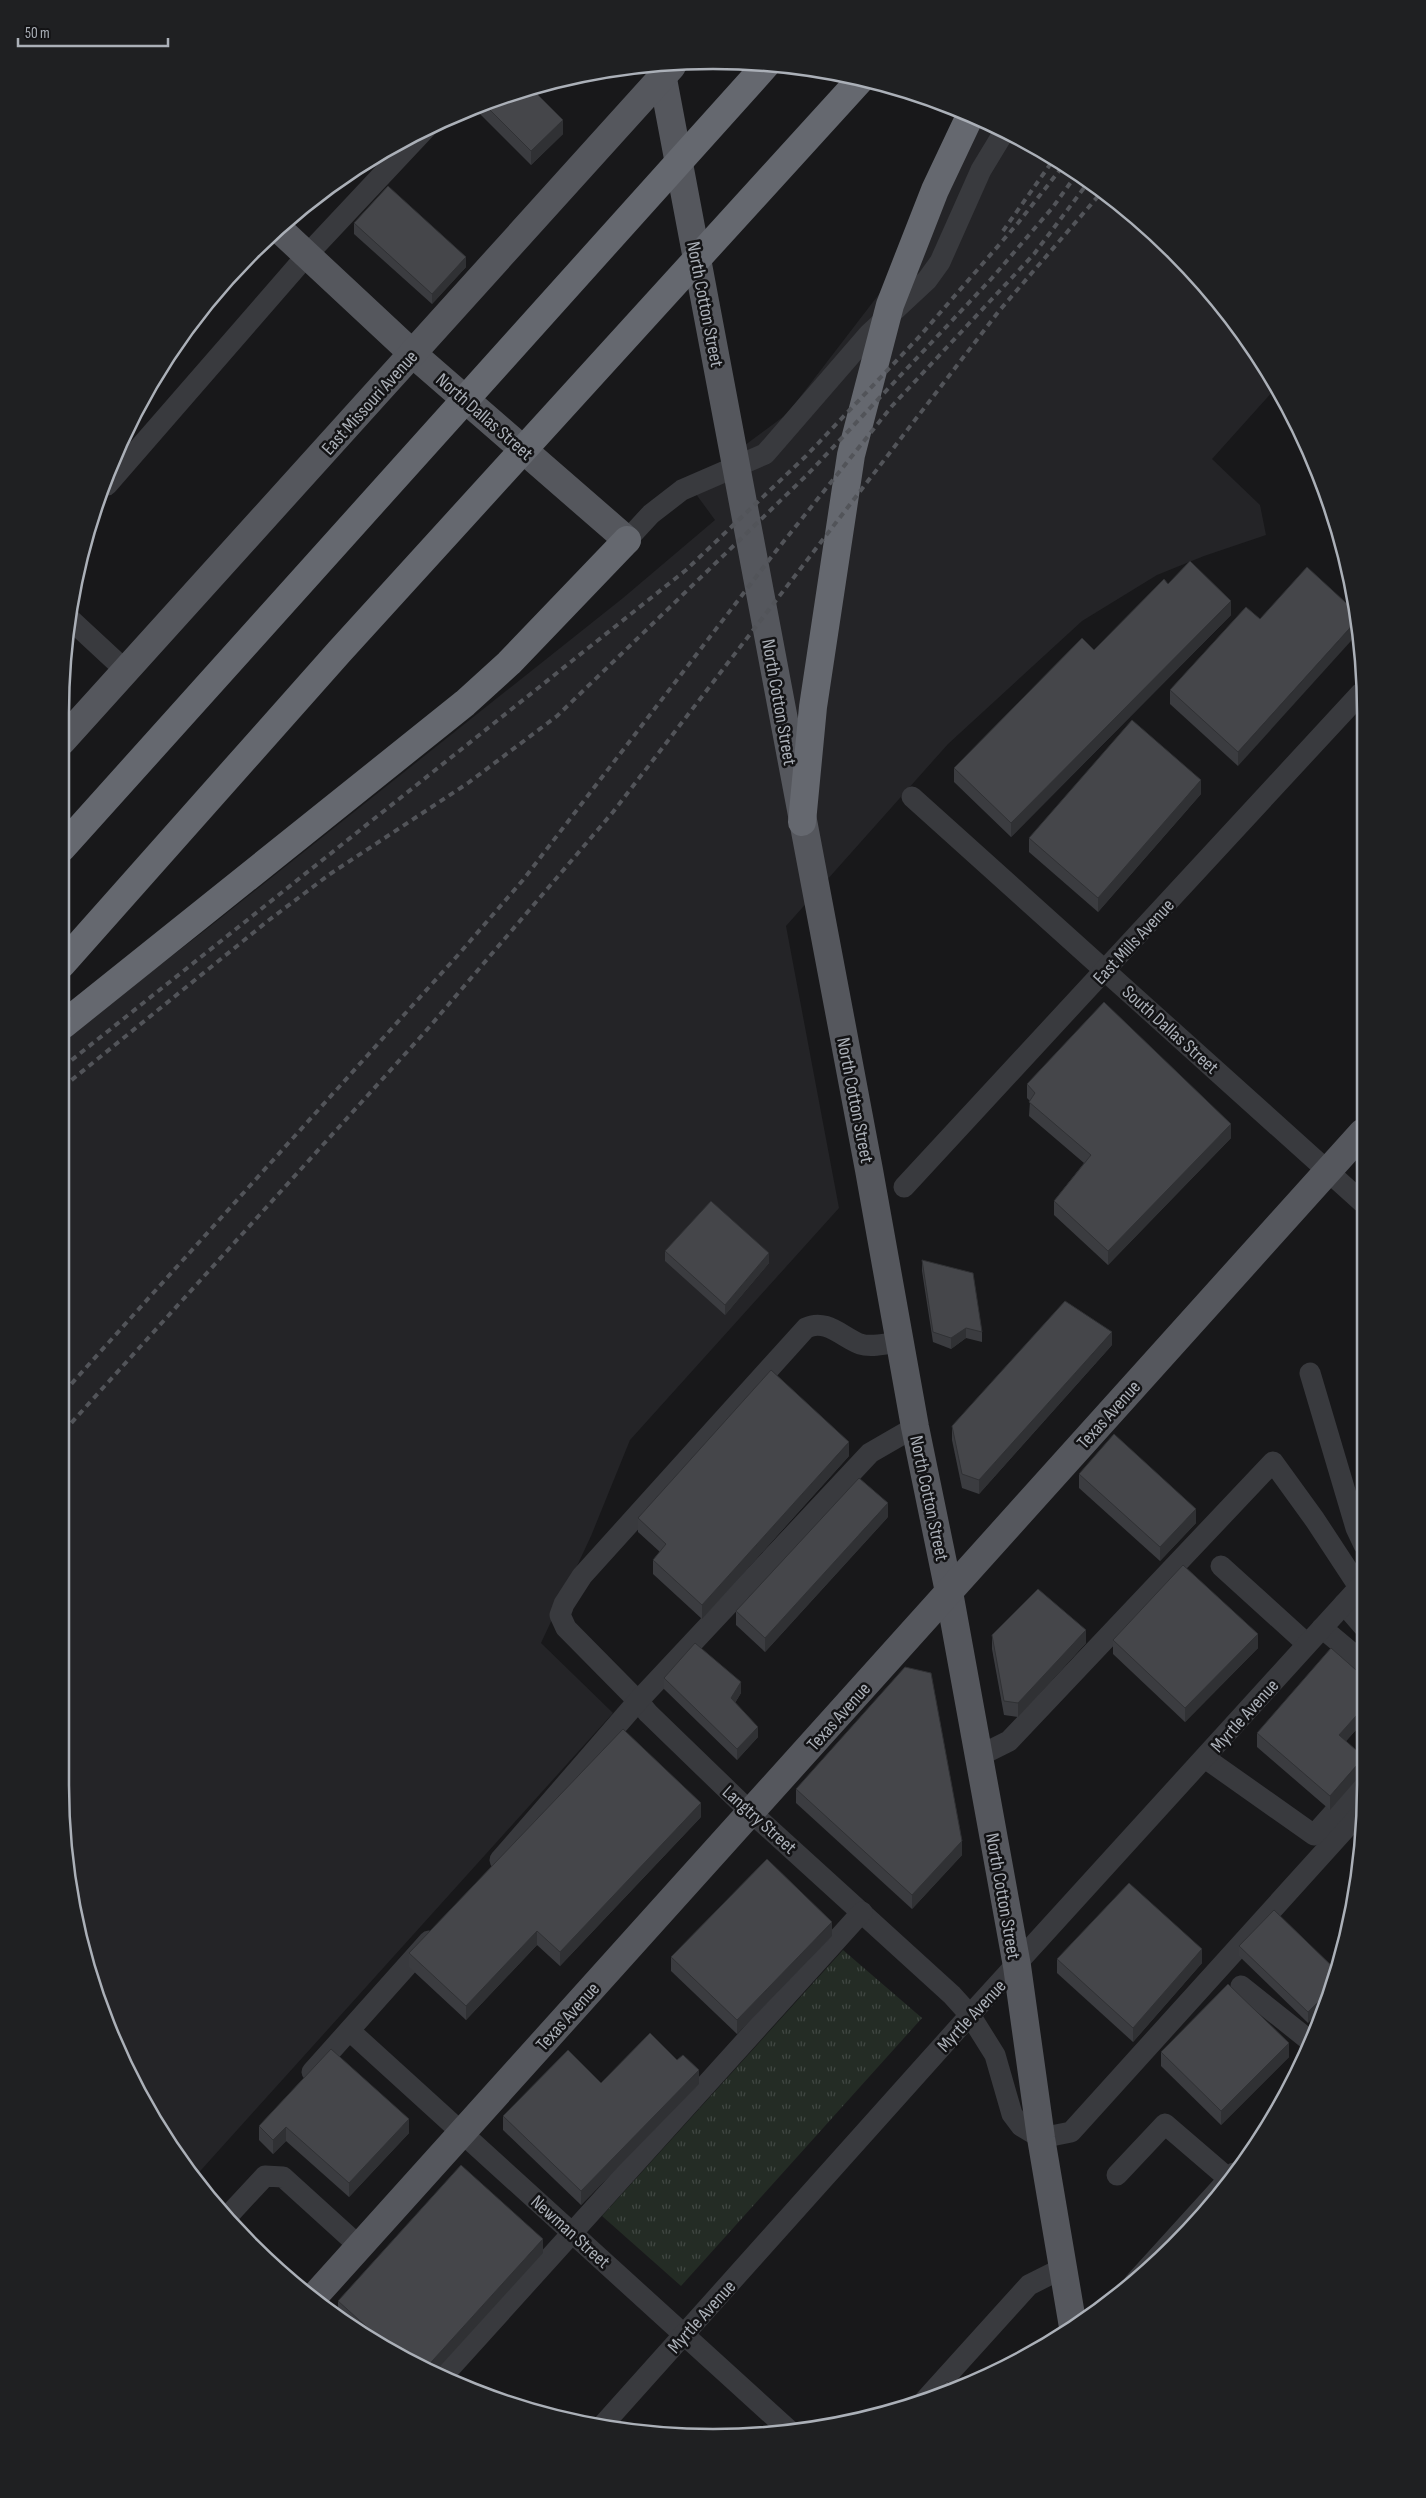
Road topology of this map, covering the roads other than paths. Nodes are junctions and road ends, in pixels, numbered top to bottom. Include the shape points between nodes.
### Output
1 (667, 70) edge
2 (760, 70) edge
3 (663, 71) edge
4 (855, 85) edge
5 (967, 121) edge
6 (1001, 137) edge
7 (411, 144) edge
8 (283, 233) edge
9 (307, 255) junction
10 (413, 354) junction
11 (114, 477) edge
12 (627, 540) junction
13 (75, 624) edge
14 (125, 670) junction
15 (1357, 698) edge
16 (69, 733) edge
17 (912, 797) dead end
18 (802, 822) junction
19 (69, 840) edge
20 (69, 956) edge
21 (1106, 970) junction
22 (69, 1020) edge
23 (1357, 1139) edge
24 (1328, 1171) junction
25 (904, 1187) dead end
26 (1357, 1197) edge
27 (899, 1342) junction
28 (1310, 1373) dead end
29 (915, 1427) junction
30 (1357, 1530) edge
31 (1220, 1566) dead end
32 (1357, 1577) edge
33 (1357, 1590) edge
34 (949, 1592) junction
35 (1344, 1604) junction
36 (1357, 1619) edge
37 (1322, 1628) junction
38 (1307, 1644) junction
39 (1357, 1656) edge
40 (638, 1701) junction
41 (979, 1756) junction
42 (1205, 1758) junction
43 (1357, 1786) edge
44 (751, 1812) junction
45 (1356, 1816) edge
46 (488, 1873) edge
47 (862, 1912) junction
48 (442, 1926) edge
49 (1016, 1966) junction
50 (1241, 1986) dead end
51 (970, 2015) junction
52 (350, 2031) junction
53 (1306, 2037) edge
54 (305, 2080) edge
55 (461, 2133) junction
56 (1040, 2138) junction
57 (1227, 2172) edge
58 (1117, 2175) dead end
59 (231, 2212) edge
60 (573, 2232) junction
61 (360, 2246) junction
62 (1063, 2268) junction
63 (317, 2293) edge
64 (1072, 2320) edge
65 (686, 2334) junction
66 (447, 2371) edge
67 (934, 2390) edge
68 (607, 2420) edge
69 (784, 2425) edge

1 - 18 main road, North Cotton Street
2 - 19 highway
3 - 10 main road, East Missouri Avenue
4 - 20 highway via 340,652
5 - 18 highway via 935,190 890,305 851,455 813,707
6 - 12 street via 981,170 940,262 927,280 869,334 765,454 682,490 651,514
7 - 9 street
8 - 9 main road, North Dallas Street
9 - 10 main road, North Dallas Street
9 - 11 street
10 - 12 main road, North Dallas Street
10 - 14 main road, East Missouri Avenue
12 - 22 highway via 536,636 465,703
13 - 14 street
14 - 16 main road, East Missouri Avenue
15 - 21 street, East Mills Avenue
17 - 21 street, South Dallas Street
18 - 27 main road, North Cotton Street
21 - 24 street, South Dallas Street
21 - 25 street, East Mills Avenue
23 - 24 main road, Texas Avenue
24 - 26 street, South Dallas Street
24 - 34 main road, Texas Avenue
27 - 29 main road, North Cotton Street
27 - 40 street, Langtry Street via 861,1344 824,1325 815,1323 806,1328 582,1576 560,1615 566,1628
28 - 30 street
29 - 34 main road, North Cotton Street
29 - 40 street via 870,1453
31 - 38 street
32 - 41 street via 1272,1462 1010,1741
33 - 35 street, Myrtle Avenue
34 - 41 main road, North Cotton Street
34 - 44 main road, Texas Avenue
35 - 36 street
35 - 37 street, Myrtle Avenue
37 - 38 street, Myrtle Avenue
37 - 39 street
38 - 42 street, Myrtle Avenue
40 - 44 street, Langtry Street
40 - 46 street
41 - 49 main road, North Cotton Street
42 - 43 street via 1314,1835
42 - 49 street, Myrtle Avenue
44 - 47 street, Langtry Street
44 - 55 main road, Texas Avenue
45 - 56 street via 1071,2132
47 - 51 street, Langtry Street
47 - 60 street
48 - 52 street
49 - 51 street, Myrtle Avenue
49 - 56 main road, North Cotton Street
50 - 53 street
51 - 56 street via 999,2065 1012,2114 1021,2126
51 - 65 street, Myrtle Avenue
52 - 54 street
52 - 55 street, Newman Street
55 - 60 street, Newman Street
55 - 61 main road, Texas Avenue
56 - 62 main road, North Cotton Street
57 - 58 street via 1165,2124
59 - 61 street via 265,2176 283,2177
60 - 65 street, Newman Street
60 - 66 street
61 - 63 main road, Texas Avenue
62 - 64 main road, North Cotton Street
62 - 67 street via 1029,2285
65 - 68 street, Myrtle Avenue
65 - 69 street, Newman Street

